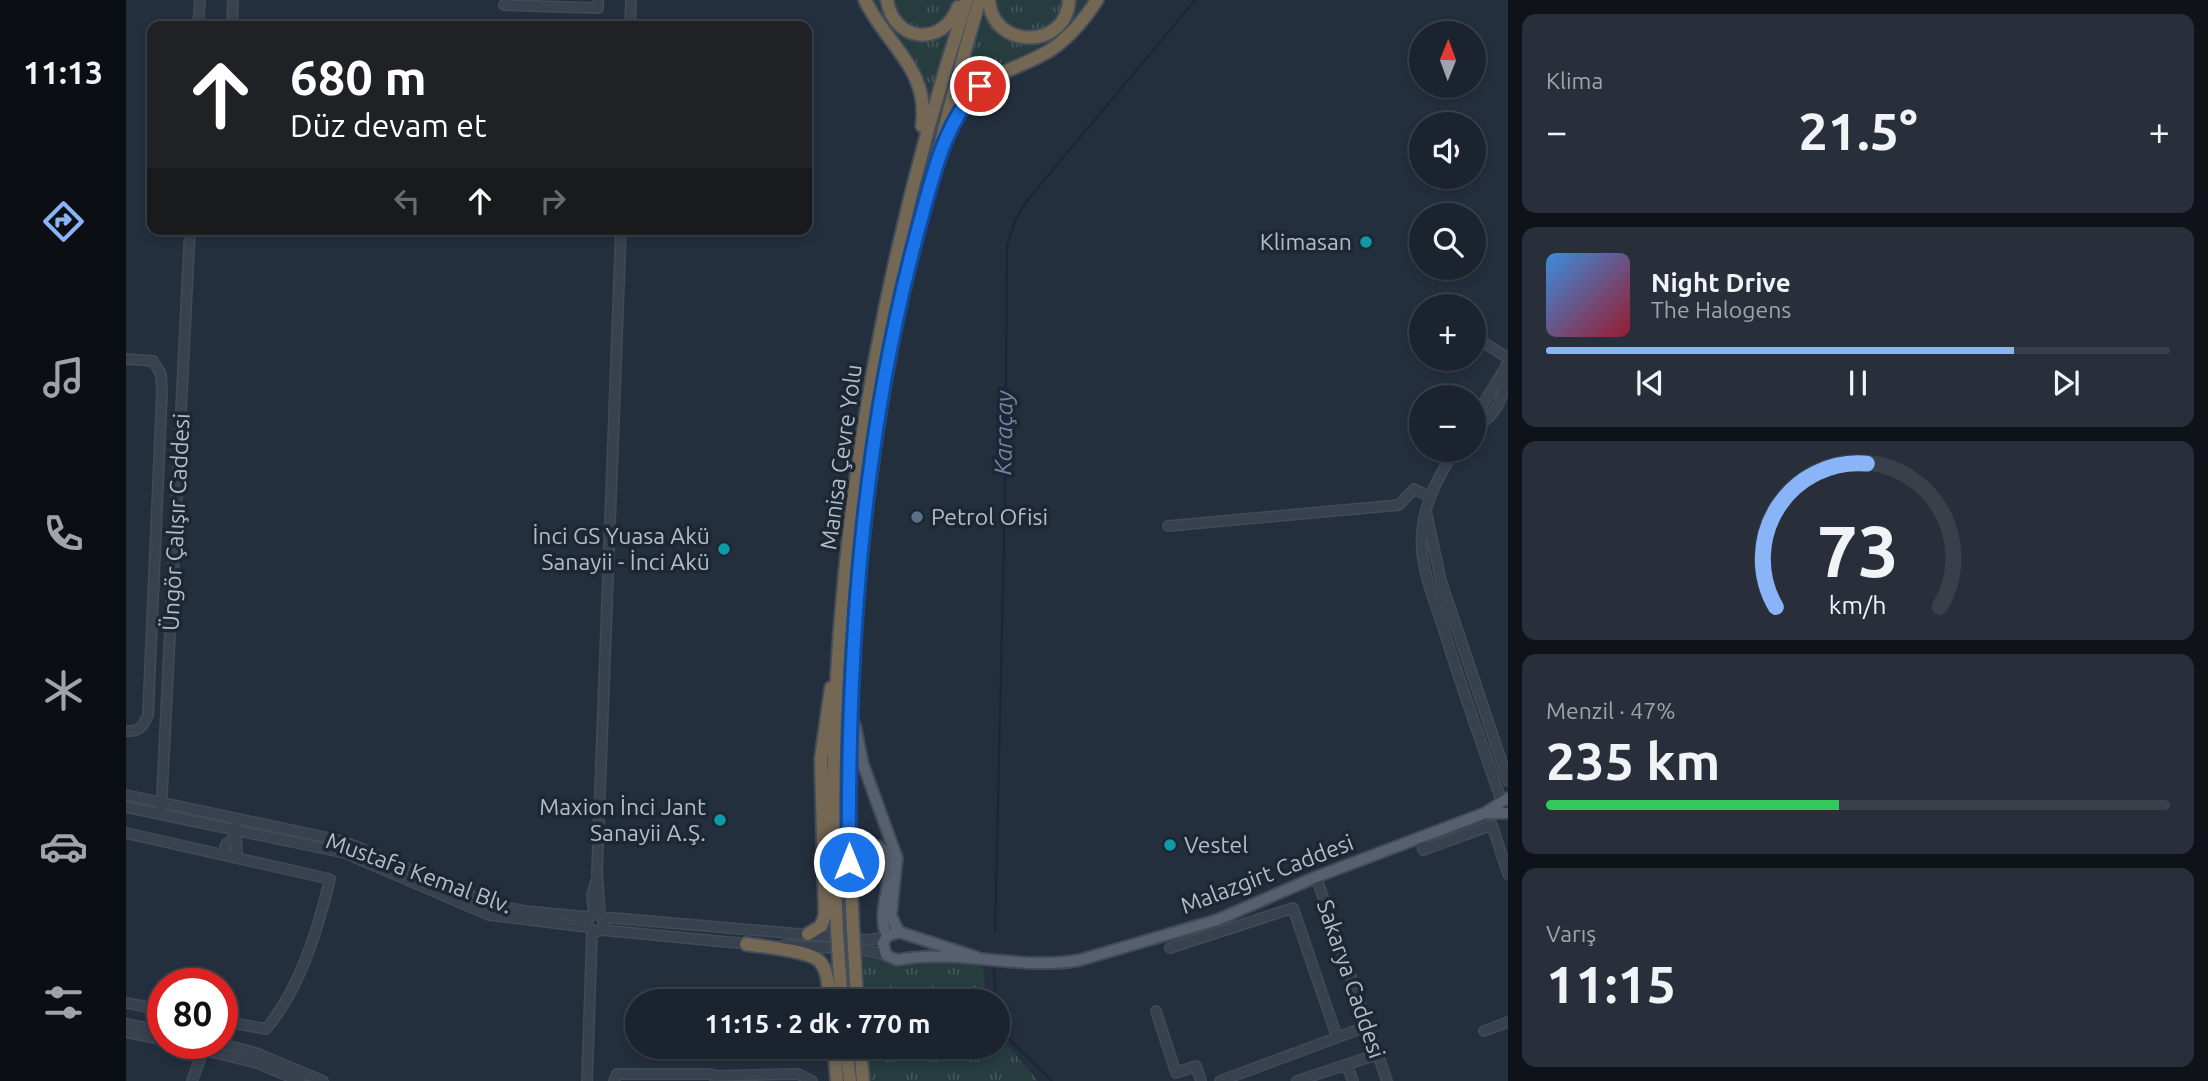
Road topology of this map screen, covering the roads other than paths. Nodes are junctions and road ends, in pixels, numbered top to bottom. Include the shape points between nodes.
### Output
1 (200, 0) edge
2 (233, 0) edge
3 (598, 0) edge
4 (631, 0) edge
5 (865, 0) edge
6 (887, 0) edge
7 (961, 0) edge
8 (967, 0) edge
9 (980, 0) edge
10 (989, 0) edge
11 (1069, 0) edge
12 (1097, 0) edge
13 (504, 5) dead end
14 (198, 21) edge
15 (232, 21) edge
16 (630, 21) edge
17 (917, 163) junction
18 (934, 168) junction
19 (190, 235) edge
20 (621, 235) edge
21 (1486, 345) edge
22 (126, 359) edge
23 (1507, 362) edge
24 (1486, 400) edge
25 (1486, 420) edge
26 (1449, 462) edge
27 (1430, 497) junction
28 (1427, 516) junction
29 (1168, 526) dead end
30 (840, 647) junction
31 (855, 653) junction
32 (1475, 683) junction
33 (1461, 687) junction
34 (126, 731) edge
35 (1508, 781) edge
36 (126, 795) edge
37 (1505, 799) edge
38 (164, 802) junction
39 (126, 807) edge
40 (1486, 813) junction
41 (161, 814) junction
42 (1507, 816) edge
43 (237, 819) junction
44 (126, 833) edge
45 (235, 834) junction
46 (1421, 837) junction
47 (223, 855) junction
48 (236, 857) junction
49 (1508, 873) edge
50 (1316, 877) junction
51 (852, 915) junction
52 (596, 916) junction
53 (595, 930) junction
54 (808, 934) junction
55 (903, 935) junction
56 (887, 936) junction
57 (746, 944) junction
58 (1170, 948) dead end
59 (886, 955) junction
60 (976, 957) junction
61 (902, 959) junction
62 (829, 989) edge
63 (841, 989) edge
64 (856, 989) edge
65 (126, 1003) edge
66 (147, 1007) edge
67 (1156, 1011) dead end
68 (1508, 1022) edge
69 (126, 1024) edge
70 (238, 1024) edge
71 (1368, 1026) junction
72 (147, 1028) edge
73 (1484, 1031) dead end
74 (126, 1032) edge
75 (147, 1037) edge
76 (1337, 1037) junction
77 (238, 1048) edge
78 (1378, 1054) junction
79 (238, 1057) edge
80 (200, 1059) edge
81 (835, 1059) edge
82 (847, 1059) edge
83 (861, 1059) edge
84 (1347, 1066) junction
85 (715, 1079) edge
86 (192, 1081) edge
87 (300, 1081) edge
88 (323, 1081) edge
89 (587, 1081) edge
90 (614, 1081) edge
91 (812, 1081) edge
92 (837, 1081) edge
93 (850, 1081) edge
94 (863, 1081) edge
95 (1201, 1081) edge
96 (1220, 1081) edge
97 (1297, 1081) edge
98 (1353, 1081) edge
99 (1387, 1081) edge

1 - 14 street
2 - 15 street
3 - 13 street via 598,8
4 - 16 street
5 - 17 highway via 917,76 922,91
6 - 7 highway via 900,26 924,35 943,30
8 - 17 highway, Manisa Çevre Yolu
9 - 18 highway, Manisa Çevre Yolu
10 - 11 highway via 996,21 1006,32 1032,39 1058,28 1066,18
12 - 18 highway via 1065,40 1000,71 980,86 954,119
17 - 30 highway, Manisa Çevre Yolu via 876,358 855,496
18 - 31 highway, Manisa Çevre Yolu via 888,360 859,572
19 - 38 street, Üngör Çalışır Caddesi
20 - 52 street
21 - 23 street
22 - 34 street via 153,361 161,374 162,392 148,715 143,727
23 - 24 street
23 - 25 street via 1506,385 1496,413
26 - 27 street
27 - 28 street
27 - 29 street via 1414,489 1399,505
28 - 32 street via 1441,581
28 - 33 street via 1422,531 1428,581
30 - 54 highway via 821,758 825,915 821,926
30 - 63 highway, Manisa Çevre Yolu, bridge via 834,788
31 - 51 highway, Manisa Çevre Yolu via 848,763
31 - 55 main road via 857,740 897,858 891,916
32 - 33 street
32 - 35 street
33 - 37 street
36 - 38 street, Mustafa Kemal Blv.
37 - 40 main road
37 - 42 street
38 - 41 street, Üngör Çalışır Caddesi
38 - 43 street, Mustafa Kemal Blv.
39 - 41 street, Mustafa Kemal Blv.
40 - 42 main road
40 - 46 main road, Malazgirt Caddesi
41 - 45 street, Mustafa Kemal Blv.
43 - 45 street
43 - 52 street, Mustafa Kemal Blv. via 343,841 493,905
44 - 47 street
45 - 47 street
45 - 48 street
45 - 53 street, Mustafa Kemal Blv. via 345,853 489,915
46 - 49 street via 1423,850 1492,825
46 - 50 main road, Malazgirt Caddesi
47 - 48 street
48 - 70 street via 330,879 295,984 275,1019 266,1029
50 - 60 main road, Malazgirt Caddesi via 1217,920 1080,960 1060,964
50 - 71 street, Sakarya Caddesi
51 - 56 main road via 858,851 878,846 889,858 883,907
51 - 64 highway, Manisa Çevre Yolu, bridge
52 - 53 street
52 - 53 street via 604,922
52 - 54 street, Mustafa Kemal Blv.
53 - 57 street, Mustafa Kemal Blv.
53 - 89 street
54 - 56 street, Mustafa Kemal Blv. via 870,940
55 - 56 main road
55 - 60 main road
55 - 61 main road via 910,949
56 - 59 main road via 882,947
57 - 59 street, Mustafa Kemal Blv. via 824,946
57 - 62 highway via 813,955 827,975
58 - 76 street via 1293,908
59 - 61 main road
60 - 61 main road
65 - 66 street
67 - 95 street via 1176,1073 1196,1066
68 - 73 street
69 - 72 street
71 - 76 street
71 - 78 street, Sakarya Caddesi
74 - 75 street
76 - 96 street
77 - 88 street
78 - 84 street
78 - 99 street, Sakarya Caddesi
79 - 87 street
80 - 86 street
81 - 92 highway
82 - 93 highway
83 - 94 highway
84 - 97 street
84 - 98 street
85 - 90 street via 617,1074
85 - 91 street via 798,1074

